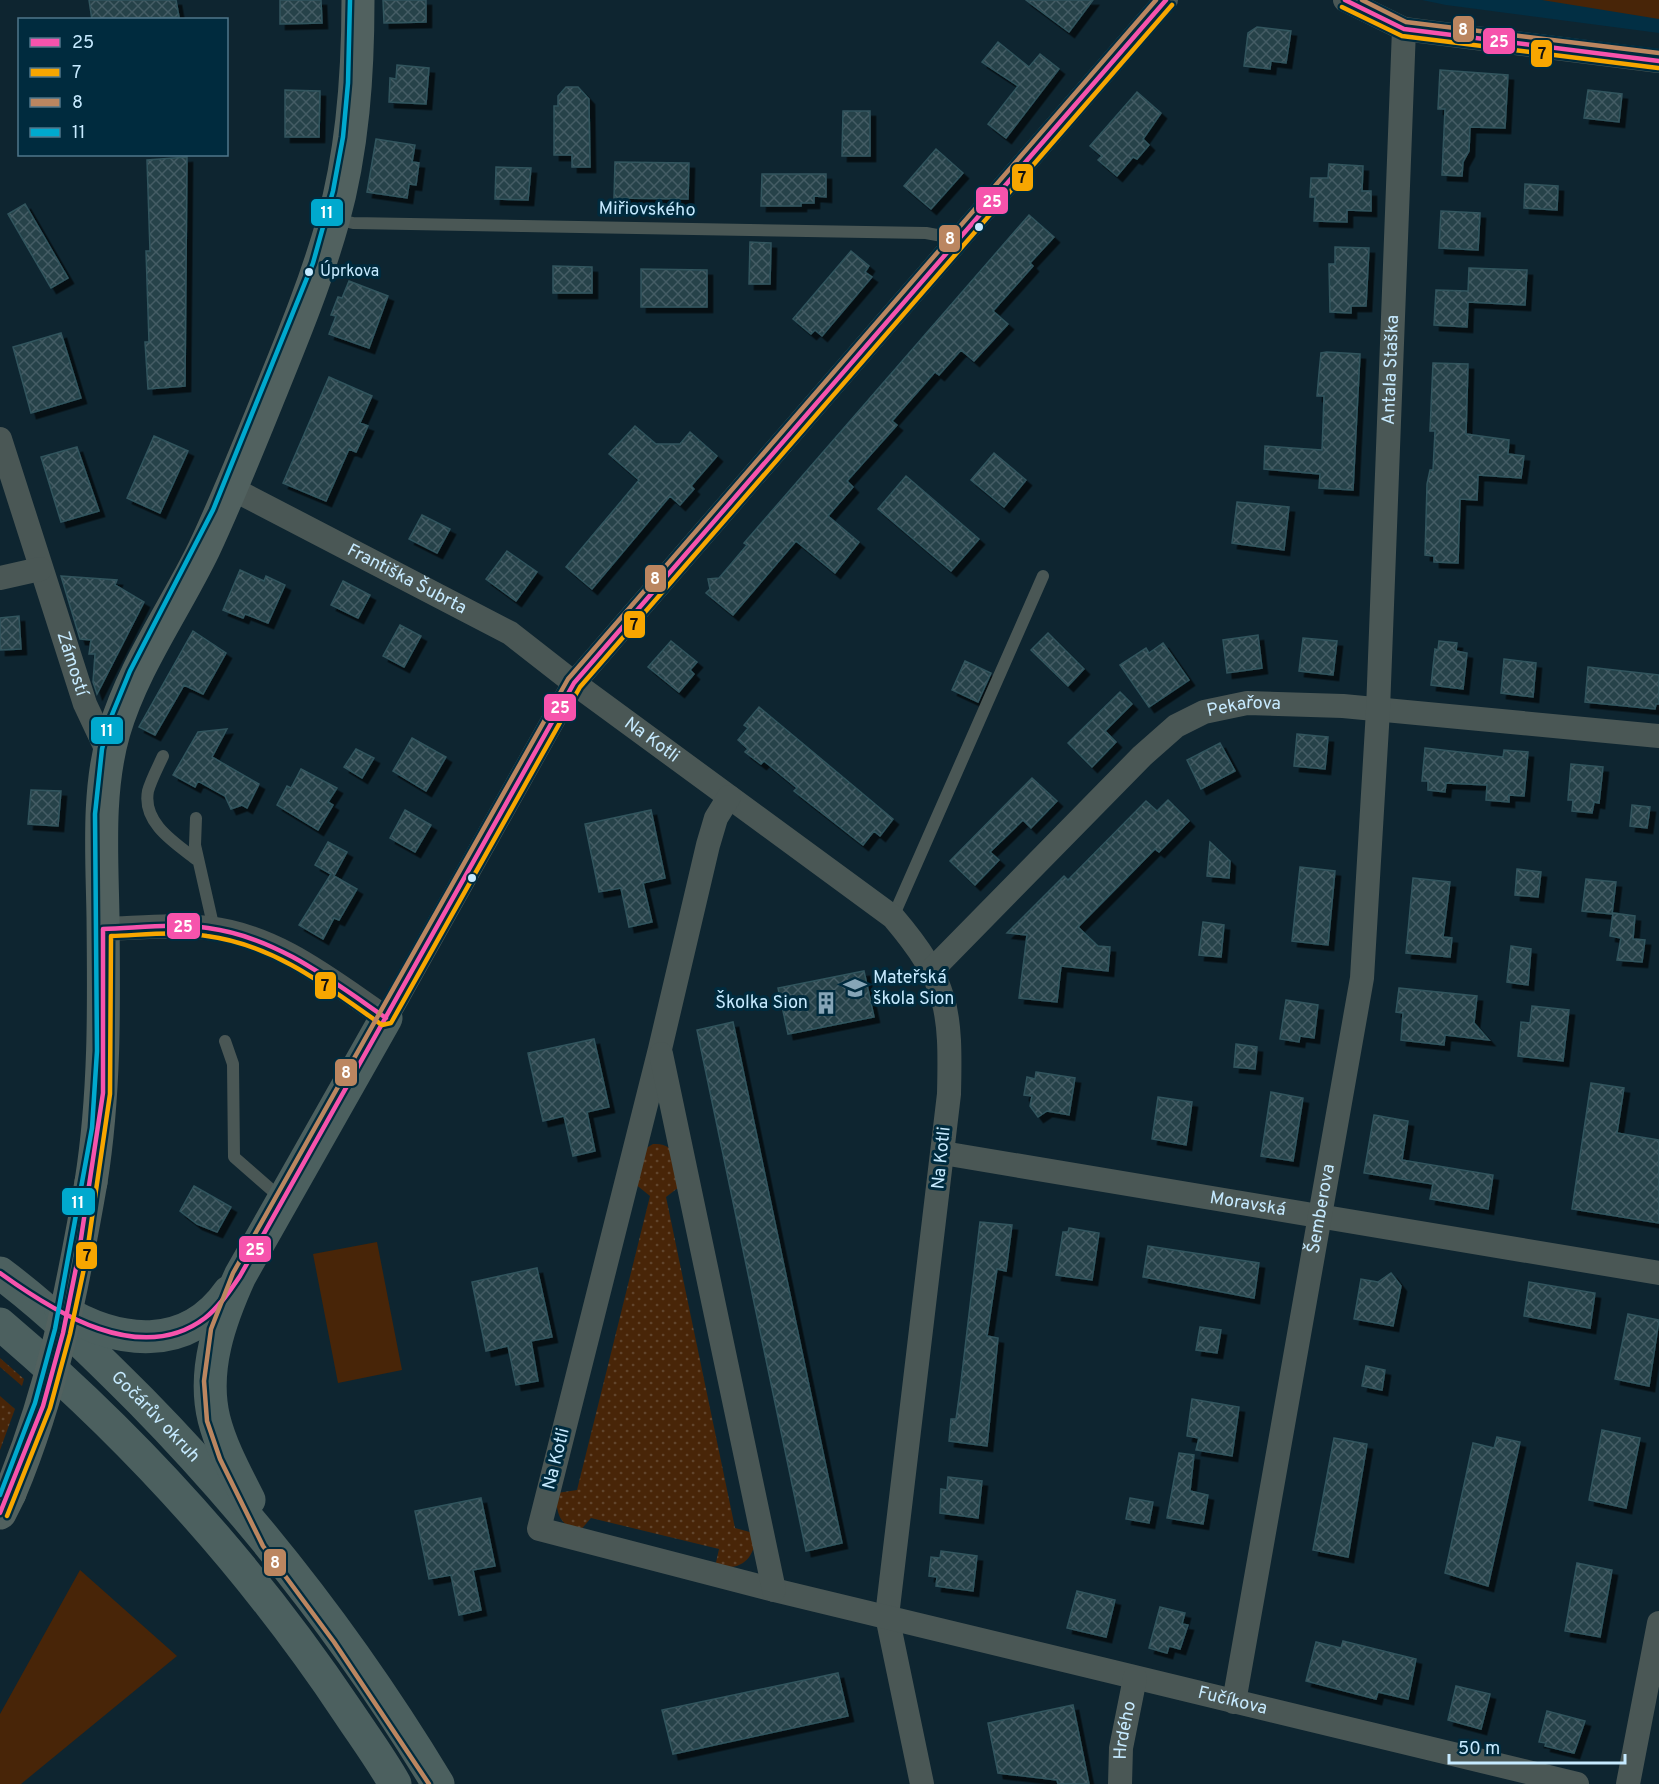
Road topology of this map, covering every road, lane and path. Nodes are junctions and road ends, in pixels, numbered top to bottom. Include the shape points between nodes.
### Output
1 (358, 0) edge
2 (1166, 0) edge
3 (1345, 0) edge
4 (1404, 28) junction
5 (1659, 61) edge
6 (334, 219) junction
7 (958, 239) junction
8 (0, 439) edge
9 (231, 488) junction
10 (40, 569) junction
11 (1043, 576) dead end
12 (0, 578) edge
13 (574, 683) junction
14 (1378, 710) junction
15 (1659, 736) edge
16 (109, 755) junction
17 (163, 756) dead end
18 (729, 797) junction
19 (196, 818) dead end
20 (197, 860) junction
21 (892, 917) junction
22 (103, 929) junction
23 (214, 929) junction
24 (932, 970) junction
25 (386, 1018) junction
26 (225, 1041) dead end
27 (660, 1049) junction
28 (943, 1153) junction
29 (283, 1200) junction
30 (1321, 1216) junction
31 (1659, 1273) edge
32 (5, 1276) edge
33 (240, 1276) junction
34 (7, 1332) edge
35 (5, 1503) edge
36 (269, 1542) junction
37 (774, 1590) junction
38 (887, 1616) junction
39 (1659, 1623) edge
40 (1135, 1678) junction
41 (1234, 1702) junction
42 (396, 1784) edge
43 (438, 1784) edge
44 (922, 1784) edge
45 (1120, 1784) edge
46 (1577, 1784) edge
47 (1628, 1784) edge

1 - 6 street via 355,101
2 - 7 street
3 - 4 street
4 - 5 street
4 - 14 street, Antala Staška
6 - 7 lane, Miřiovského via 365,223 926,233
6 - 9 street via 296,330
7 - 13 street
8 - 10 street, Zámostí
9 - 13 street, Františka Šubrta via 510,633
9 - 16 street via 134,684
10 - 12 street
10 - 16 street, Zámostí via 85,704
11 - 21 lane
13 - 18 street, Na Kotli
13 - 25 street
14 - 15 street, Pekařova
14 - 24 street, Pekařova via 1247,703 1204,712 1176,726
14 - 30 street, Šemberova via 1362,978
16 - 22 street via 104,799
17 - 20 lane via 148,790 147,804 161,832
18 - 21 street, Na Kotli
18 - 27 street, Na Kotli via 716,818 708,845
19 - 20 lane
20 - 23 lane
21 - 24 street, Na Kotli
22 - 23 street
22 - 35 street, bridge via 104,1076 71,1301 40,1417
23 - 25 street via 279,949
24 - 28 street, Na Kotli via 943,993 950,1039
25 - 29 main road
26 - 29 lane via 233,1064 234,1157
27 - 37 street, Na Kotli
27 - 37 street, Na Kotli via 539,1530
28 - 30 street, Moravská
28 - 38 street, Na Kotli
29 - 33 main road
30 - 31 street, Moravská
30 - 41 street, Šemberova
32 - 33 main road via 94,1328 150,1337 198,1323 224,1299
32 - 36 main road, Gočárův okruh via 61,1322 117,1377 228,1492
33 - 36 main road via 218,1330 211,1402 227,1456
34 - 42 main road, Gočárův okruh via 153,1469 206,1525 322,1674
36 - 43 main road, Gočárův okruh via 340,1638
37 - 38 street, Na Kotli
38 - 40 street, Fučíkova
38 - 44 street, Na Kotli
39 - 47 street
40 - 41 street, Fučíkova
40 - 45 street, Hrdého via 1122,1739
41 - 46 street, Fučíkova

